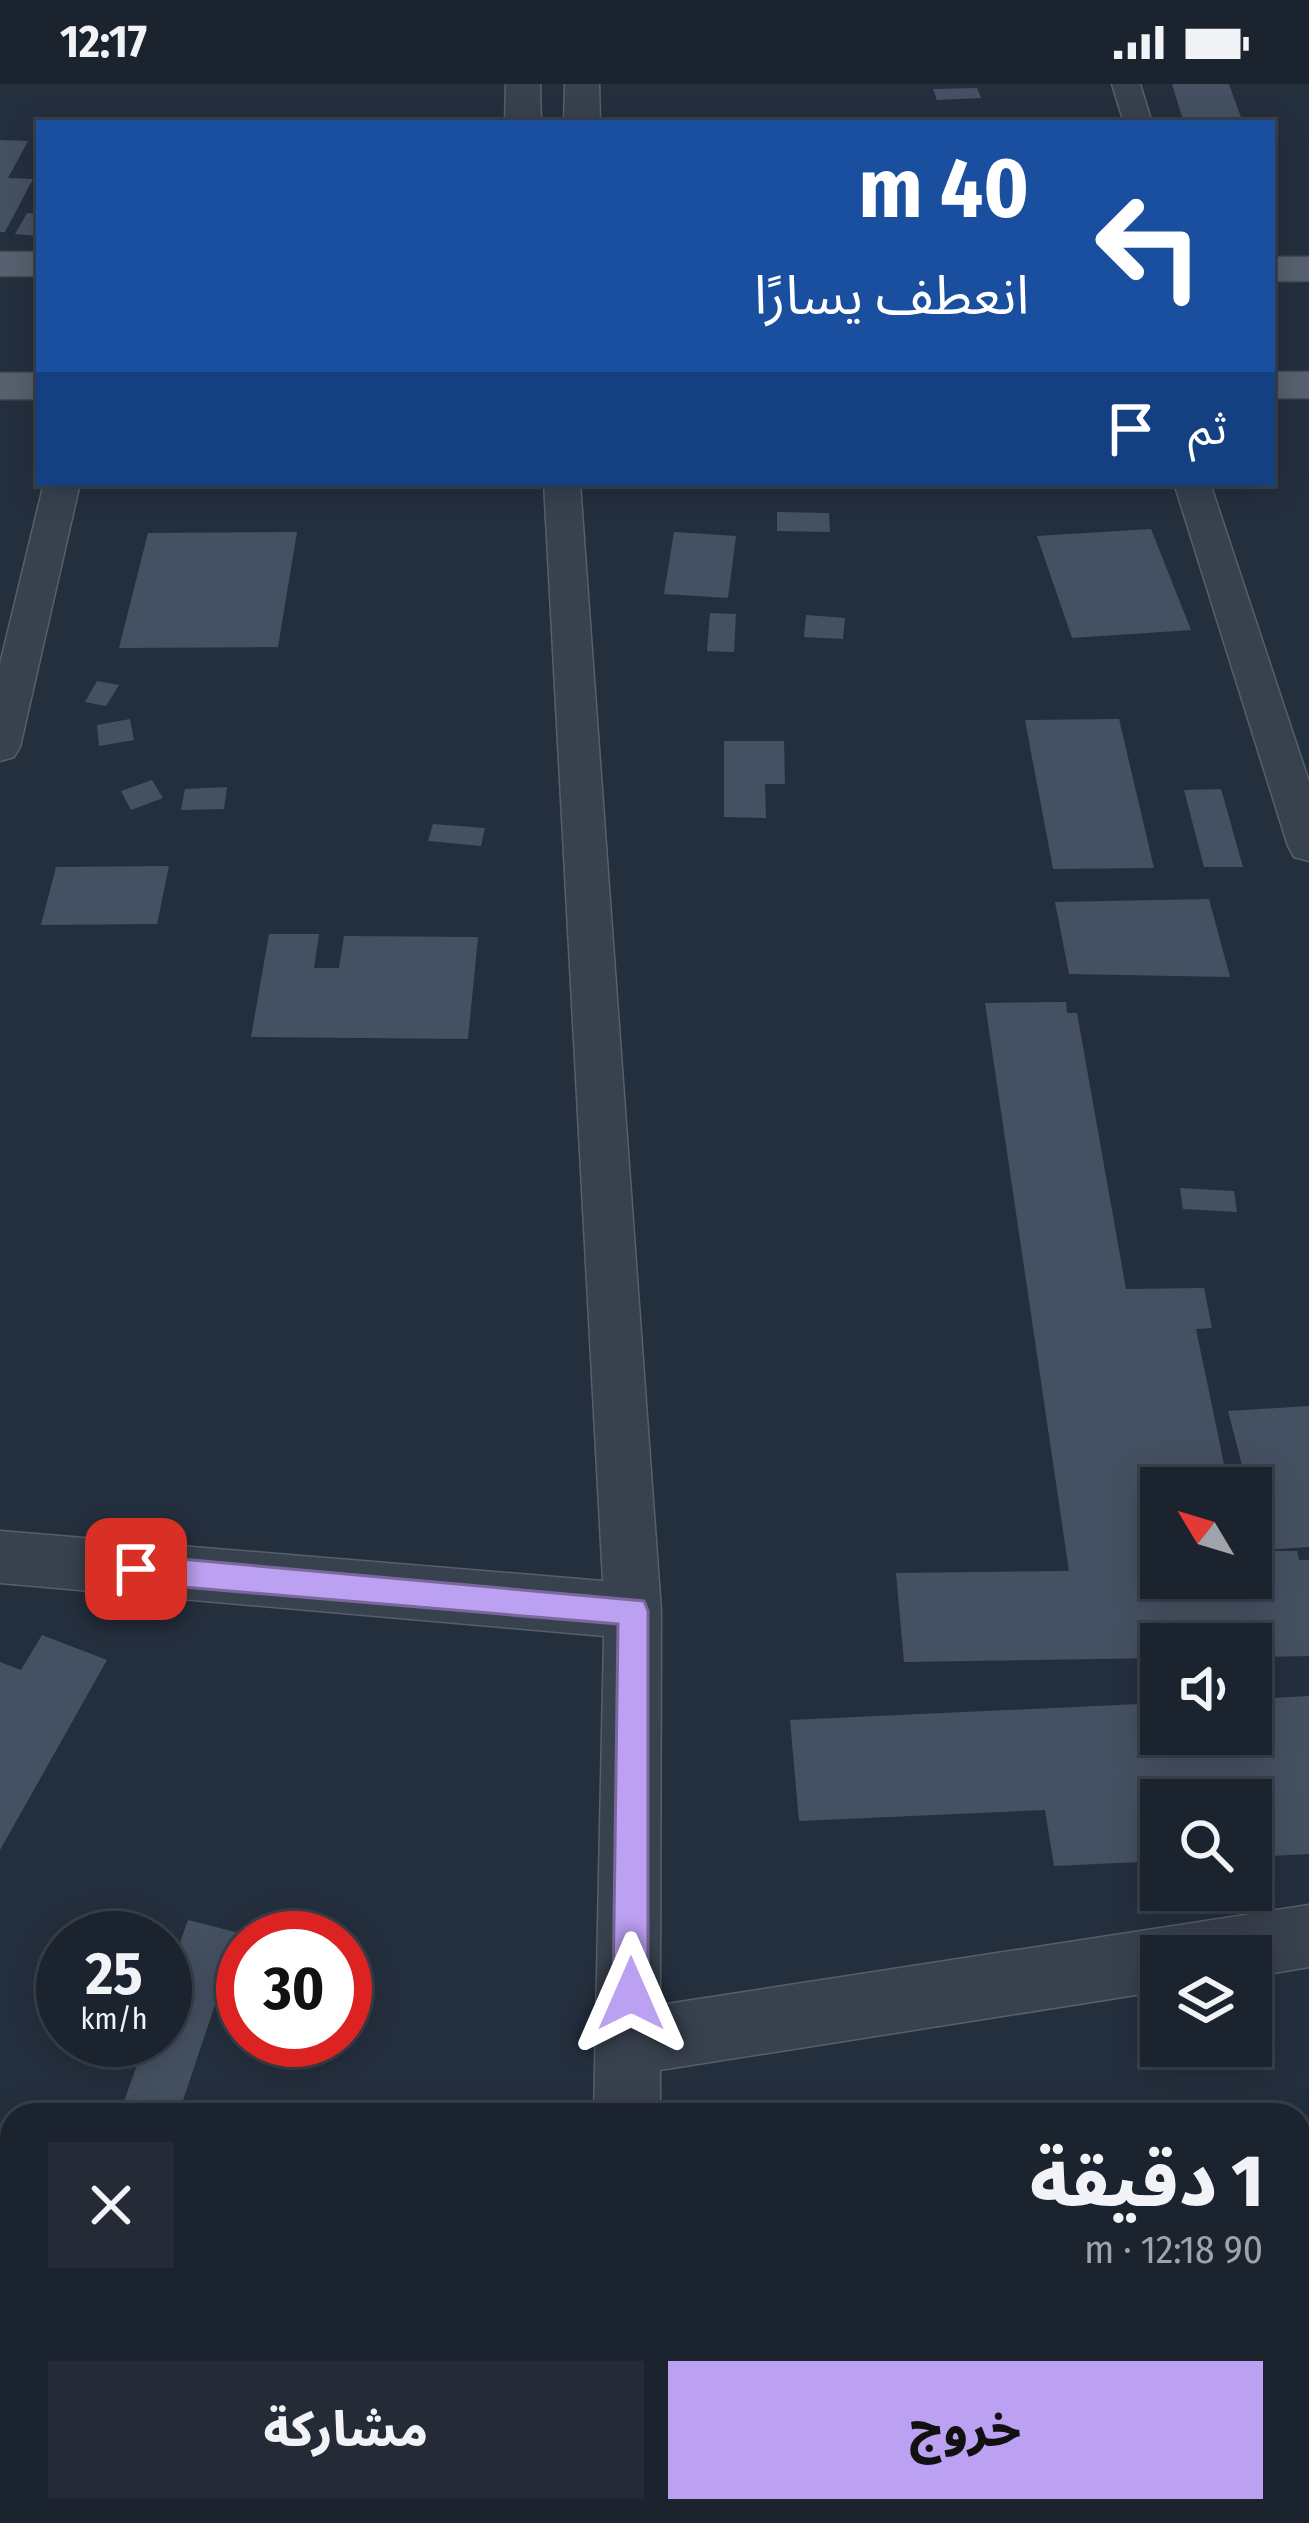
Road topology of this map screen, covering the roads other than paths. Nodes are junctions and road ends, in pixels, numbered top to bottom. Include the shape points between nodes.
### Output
1 (523, 84) edge
2 (582, 84) edge
3 (1126, 84) edge
4 (523, 120) edge
5 (582, 120) edge
6 (1137, 120) edge
7 (0, 264) edge
8 (36, 264) edge
9 (1275, 269) edge
10 (1309, 269) edge
11 (1275, 385) edge
12 (0, 386) edge
13 (36, 386) edge
14 (1309, 386) edge
15 (61, 486) edge
16 (562, 486) edge
17 (1193, 486) edge
18 (0, 747) edge
19 (1309, 846) edge
20 (0, 1557) edge
21 (633, 1611) junction
22 (1309, 1936) edge
23 (1272, 1942) edge
24 (1140, 1962) edge
25 (630, 2042) junction
26 (627, 2103) edge

1 - 4 street
2 - 5 street
3 - 6 street
7 - 8 main road
9 - 10 main road
11 - 14 main road
12 - 13 main road
15 - 18 street
16 - 21 street
17 - 19 street
20 - 21 street
21 - 25 street
22 - 23 street
24 - 25 street
25 - 26 street

